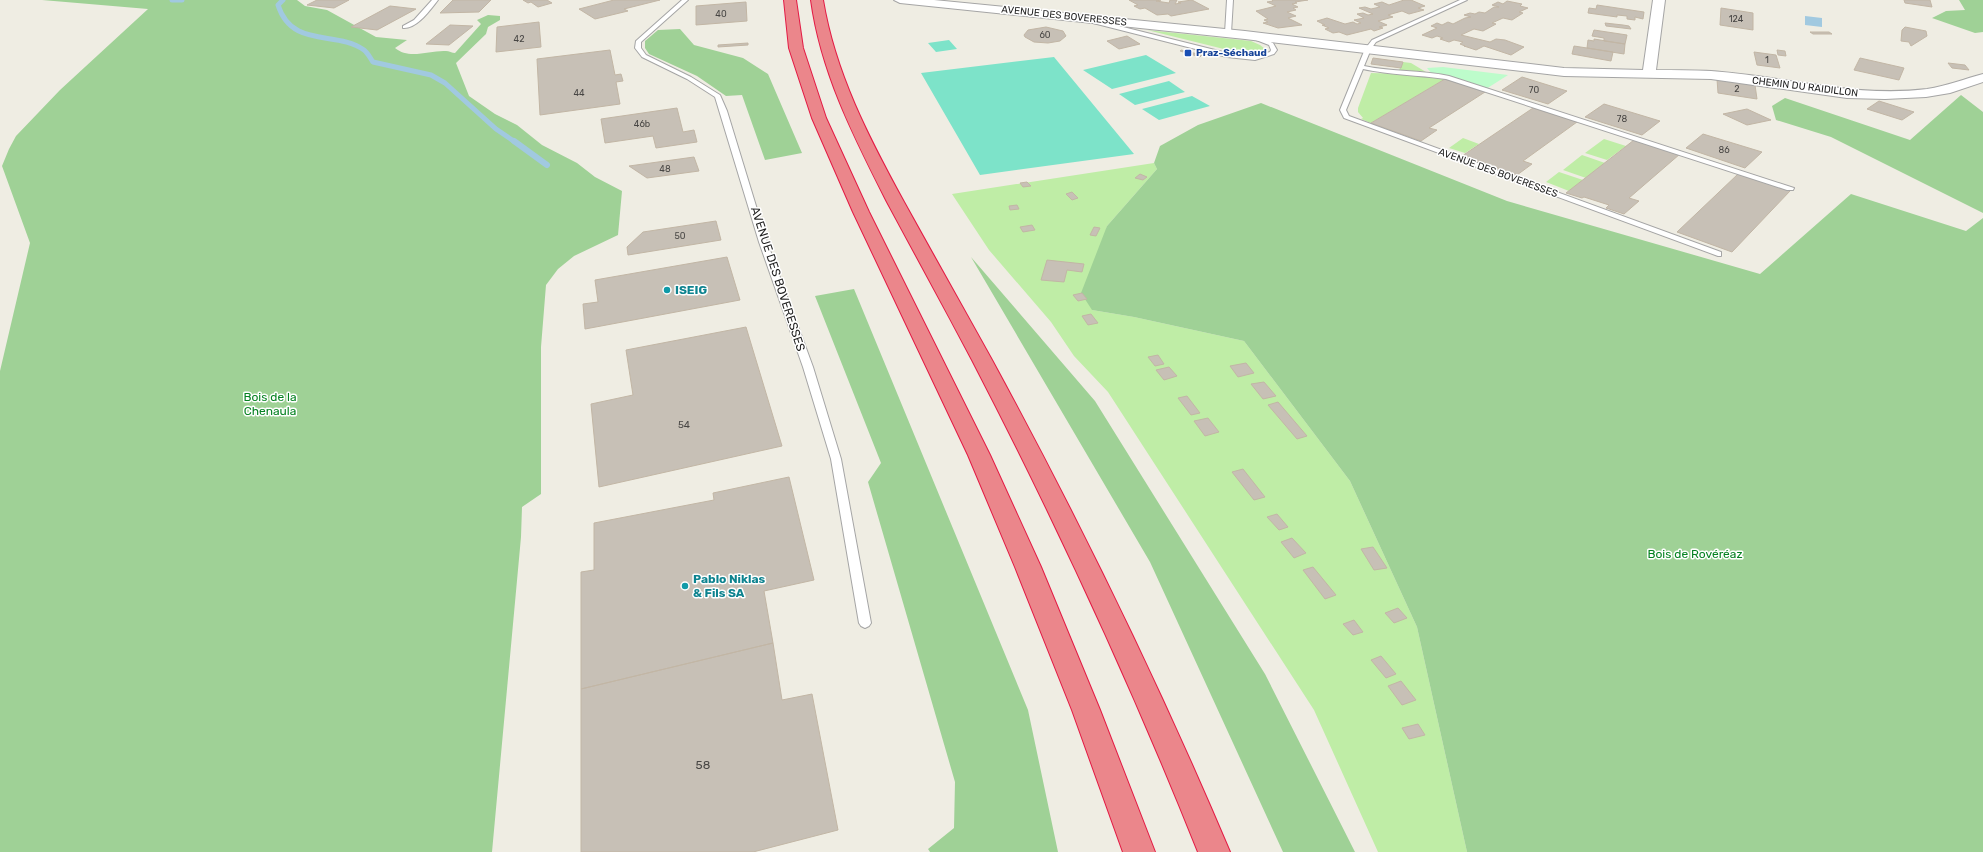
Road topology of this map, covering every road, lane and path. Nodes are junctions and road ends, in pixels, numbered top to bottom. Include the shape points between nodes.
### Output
1 (435, 0) edge
2 (685, 0) edge
3 (790, 0) edge
4 (817, 0) edge
5 (900, 0) edge
6 (1230, 0) edge
7 (1464, 0) edge
8 (1659, 0) edge
9 (914, 1) edge
10 (1075, 17) junction
11 (406, 27) dead end
12 (1228, 33) junction
13 (1245, 35) junction
14 (1368, 49) junction
15 (1361, 68) junction
16 (1649, 74) junction
17 (1983, 78) edge
18 (1790, 188) dead end
19 (1718, 254) dead end
20 (864, 623) dead end
21 (1139, 852) edge
22 (1214, 852) edge

1 - 11 lane via 416,21
2 - 20 lane, AVENUE DES BOVERESSES via 638,42 638,48 644,56 689,78 718,96 724,111 763,242 790,313 836,459
3 - 21 highway via 796,48 821,124 857,205 979,455 1025,560 1086,710
4 - 22 highway via 826,43 852,115 889,190 1028,447 1088,565 1147,692
5 - 9 street, AVENUE DES BOVERESSES
6 - 12 lane
7 - 14 lane via 1374,41
8 - 16 street
9 - 10 street, AVENUE DES BOVERESSES
10 - 12 street, AVENUE DES BOVERESSES
10 - 13 lane via 1227,55 1255,58 1270,55 1274,50 1268,42
12 - 13 street, AVENUE DES BOVERESSES
13 - 14 street, AVENUE DES BOVERESSES
14 - 15 lane, AVENUE DES BOVERESSES
14 - 16 street, AVENUE DES BOVERESSES via 1564,72
15 - 18 lane via 1447,77
15 - 19 lane, AVENUE DES BOVERESSES via 1344,110 1346,117
16 - 17 street, CHEMIN DU RAIDILLON via 1712,75 1827,92 1885,95 1936,91

